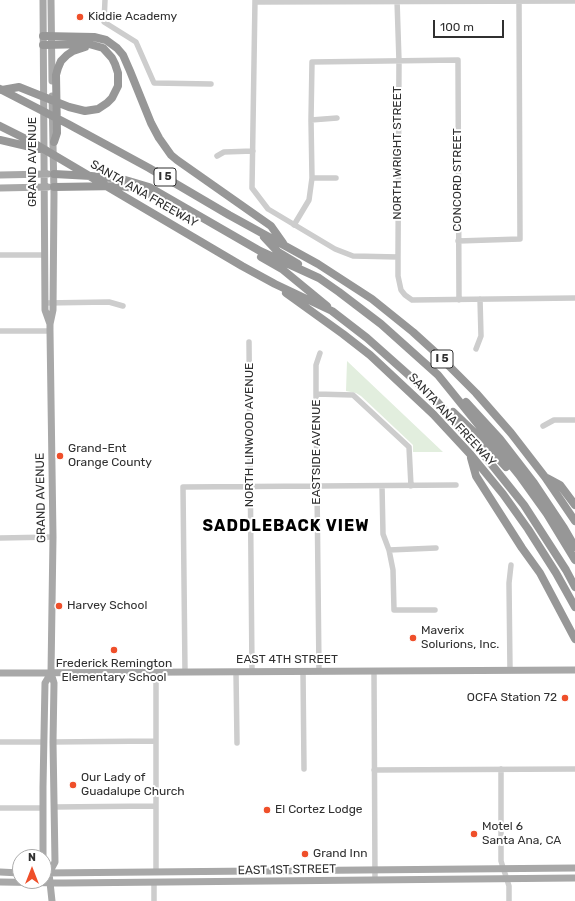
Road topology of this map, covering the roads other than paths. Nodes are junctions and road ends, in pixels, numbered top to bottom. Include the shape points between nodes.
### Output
1 (43, 0) edge
2 (51, 0) edge
3 (56, 0) edge
4 (105, 0) edge
5 (255, 1) edge
6 (397, 1) edge
7 (520, 1) junction
8 (575, 1) edge
9 (52, 19) junction
10 (43, 36) junction
11 (52, 41) junction
12 (43, 45) junction
13 (107, 53) junction
14 (399, 61) junction
15 (211, 84) dead end
16 (1, 90) edge
17 (337, 118) dead end
18 (311, 120) junction
19 (0, 126) edge
20 (0, 140) edge
21 (54, 142) junction
22 (30, 144) junction
23 (253, 151) junction
24 (217, 156) dead end
25 (44, 174) junction
26 (54, 174) junction
27 (0, 175) edge
28 (312, 178) junction
29 (336, 178) dead end
30 (44, 187) junction
31 (54, 187) junction
32 (0, 188) edge
33 (294, 225) junction
34 (260, 232) junction
35 (458, 240) junction
36 (285, 246) junction
37 (0, 255) edge
38 (45, 255) junction
39 (398, 257) junction
40 (319, 278) junction
41 (275, 284) junction
42 (575, 298) edge
43 (480, 299) junction
44 (459, 300) junction
45 (45, 302) junction
46 (53, 302) junction
47 (123, 306) dead end
48 (332, 310) junction
49 (50, 327) junction
50 (0, 331) edge
51 (249, 342) dead end
52 (476, 349) dead end
53 (320, 353) dead end
54 (438, 375) junction
55 (316, 394) junction
56 (430, 394) junction
57 (575, 420) edge
58 (543, 426) dead end
59 (470, 455) junction
60 (518, 477) junction
61 (545, 477) junction
62 (456, 485) dead end
63 (382, 486) junction
64 (411, 486) junction
65 (250, 487) junction
66 (317, 487) junction
67 (575, 505) edge
68 (575, 520) edge
69 (53, 537) junction
70 (0, 538) edge
71 (575, 547) edge
72 (436, 548) dead end
73 (389, 550) junction
74 (575, 560) edge
75 (511, 565) dead end
76 (575, 567) edge
77 (575, 587) edge
78 (575, 607) edge
79 (435, 610) dead end
80 (575, 639) edge
81 (510, 670) junction
82 (575, 670) edge
83 (303, 671) junction
84 (319, 671) junction
85 (374, 671) junction
86 (50, 672) junction
87 (156, 672) junction
88 (185, 672) junction
89 (236, 672) junction
90 (252, 672) junction
91 (0, 673) edge
92 (156, 741) junction
93 (0, 742) edge
94 (44, 742) junction
95 (53, 742) junction
96 (237, 743) dead end
97 (304, 769) dead end
98 (501, 769) junction
99 (575, 769) edge
100 (374, 770) junction
101 (156, 806) junction
102 (54, 807) junction
103 (0, 808) edge
104 (43, 808) junction
105 (44, 849) edge
106 (52, 866) edge
107 (575, 868) edge
108 (504, 869) junction
109 (375, 870) junction
110 (0, 872) edge
111 (156, 872) junction
112 (198, 872) junction
113 (12, 873) edge
114 (52, 873) edge
115 (575, 878) edge
116 (507, 879) junction
117 (375, 880) junction
118 (0, 882) edge
119 (12, 882) edge
120 (154, 882) junction
121 (52, 883) edge
122 (51, 889) edge
123 (52, 901) edge
124 (154, 901) edge
125 (509, 901) edge

1 - 10 main road, GRAND AVENUE
2 - 9 main road, GRAND AVENUE
3 - 9 main road
4 - 15 street via 104,22 136,42 154,83
5 - 6 street
5 - 23 street
6 - 7 street
6 - 14 street, NORTH WRIGHT STREET
7 - 8 street
7 - 35 street via 520,239
9 - 11 main road, GRAND AVENUE
10 - 11 highway
10 - 12 main road, GRAND AVENUE
11 - 12 highway
11 - 13 highway via 89,44 103,48
11 - 21 main road, GRAND AVENUE
11 - 36 highway via 94,36 106,40 117,48 123,55 151,123 171,155 270,226
12 - 25 main road, GRAND AVENUE
13 - 16 highway via 116,64 118,86 112,98 91,110 69,108 19,87
13 - 21 highway via 85,47 73,51 61,61 56,75 57,133
14 - 18 street via 312,62
14 - 35 street, CONCORD STREET via 458,60
14 - 39 street, NORTH WRIGHT STREET
16 - 34 highway, SANTA ANA FREEWAY / I 5 via 149,168
17 - 18 street
18 - 28 street
19 - 22 highway
20 - 22 highway
21 - 26 main road, GRAND AVENUE
22 - 41 highway, SANTA ANA FREEWAY
23 - 24 street via 224,152
23 - 33 street via 252,188 268,209
25 - 26 main road
25 - 27 main road
25 - 30 main road, GRAND AVENUE
26 - 31 main road, GRAND AVENUE
26 - 40 highway via 122,179 149,187 260,251
28 - 29 street
28 - 33 street via 309,200
30 - 31 main road
30 - 32 main road
30 - 38 main road, GRAND AVENUE
31 - 46 main road, GRAND AVENUE
31 - 48 highway via 120,186 146,192 282,269
33 - 39 street via 335,249 353,256
34 - 36 highway, SANTA ANA FREEWAY / I 5
34 - 40 highway, SANTA ANA FREEWAY / I 5 via 278,252
35 - 44 street, CONCORD STREET
36 - 61 highway, SANTA ANA FREEWAY / I 5 via 372,299 430,347 493,412
37 - 38 street
38 - 45 main road, GRAND AVENUE
39 - 44 street, NORTH WRIGHT STREET via 401,290 412,300
40 - 54 highway, I 5 via 381,324
41 - 48 highway, SANTA ANA FREEWAY
41 - 59 highway, SANTA ANA FREEWAY via 370,355 433,414
42 - 43 street
43 - 44 street
43 - 52 street via 480,336
45 - 46 street
45 - 49 main road, GRAND AVENUE
46 - 47 street via 110,302
46 - 49 main road, GRAND AVENUE
48 - 56 highway, SANTA ANA FREEWAY
49 - 50 street
49 - 69 main road, GRAND AVENUE
51 - 65 street, NORTH LINWOOD AVENUE
53 - 55 street, EASTSIDE AVENUE via 316,365
54 - 60 highway
54 - 71 highway, SANTA ANA FREEWAY / I 5 via 500,439 534,483
55 - 64 street via 353,395 410,447
55 - 66 street, EASTSIDE AVENUE
56 - 60 highway via 478,436
56 - 77 highway, SANTA ANA FREEWAY via 472,440 524,505
57 - 58 street via 554,420
59 - 78 highway, SANTA ANA FREEWAY via 528,529
59 - 80 highway via 476,476 540,573
60 - 74 highway via 547,514
60 - 76 highway
61 - 67 highway via 560,485
61 - 68 highway, SANTA ANA FREEWAY / I 5
62 - 64 street
63 - 64 street
63 - 66 street
63 - 73 street via 383,534
65 - 66 street
65 - 88 street via 183,487
65 - 90 street, NORTH LINWOOD AVENUE
66 - 84 street, EASTSIDE AVENUE
69 - 70 street
69 - 86 main road, GRAND AVENUE
72 - 73 street
73 - 79 street via 393,570 394,610
75 - 81 street
81 - 82 main road, EAST 4TH STREET
81 - 85 main road, EAST 4TH STREET
83 - 84 main road, EAST 4TH STREET
83 - 90 main road, EAST 4TH STREET
83 - 97 street
84 - 85 main road, EAST 4TH STREET
85 - 100 street
86 - 87 main road, EAST 4TH STREET
86 - 91 main road, EAST 4TH STREET
86 - 94 main road, GRAND AVENUE via 45,683
86 - 95 main road, GRAND AVENUE via 54,683
87 - 88 main road, EAST 4TH STREET
87 - 92 street
88 - 89 main road, EAST 4TH STREET
89 - 90 main road, EAST 4TH STREET
89 - 96 street
92 - 95 street
92 - 101 street
93 - 94 street
94 - 104 main road, GRAND AVENUE
95 - 102 main road, GRAND AVENUE
98 - 99 street
98 - 100 street
98 - 108 street via 501,861
100 - 109 street
101 - 102 street
101 - 111 street
102 - 106 main road, GRAND AVENUE via 55,862
103 - 104 street
104 - 105 main road, GRAND AVENUE
107 - 108 main road, EAST 1ST STREET
108 - 109 main road, EAST 1ST STREET
108 - 116 street
109 - 112 main road, EAST 1ST STREET
109 - 117 street
110 - 113 main road
111 - 112 main road, EAST 1ST STREET
111 - 114 main road, EAST 1ST STREET
112 - 120 main road via 162,876
115 - 116 main road, EAST 1ST STREET
116 - 117 main road, EAST 1ST STREET
116 - 125 street
117 - 120 main road, EAST 1ST STREET
118 - 119 main road, EAST 1ST STREET
120 - 121 main road, EAST 1ST STREET
120 - 124 street
122 - 123 main road, GRAND AVENUE

